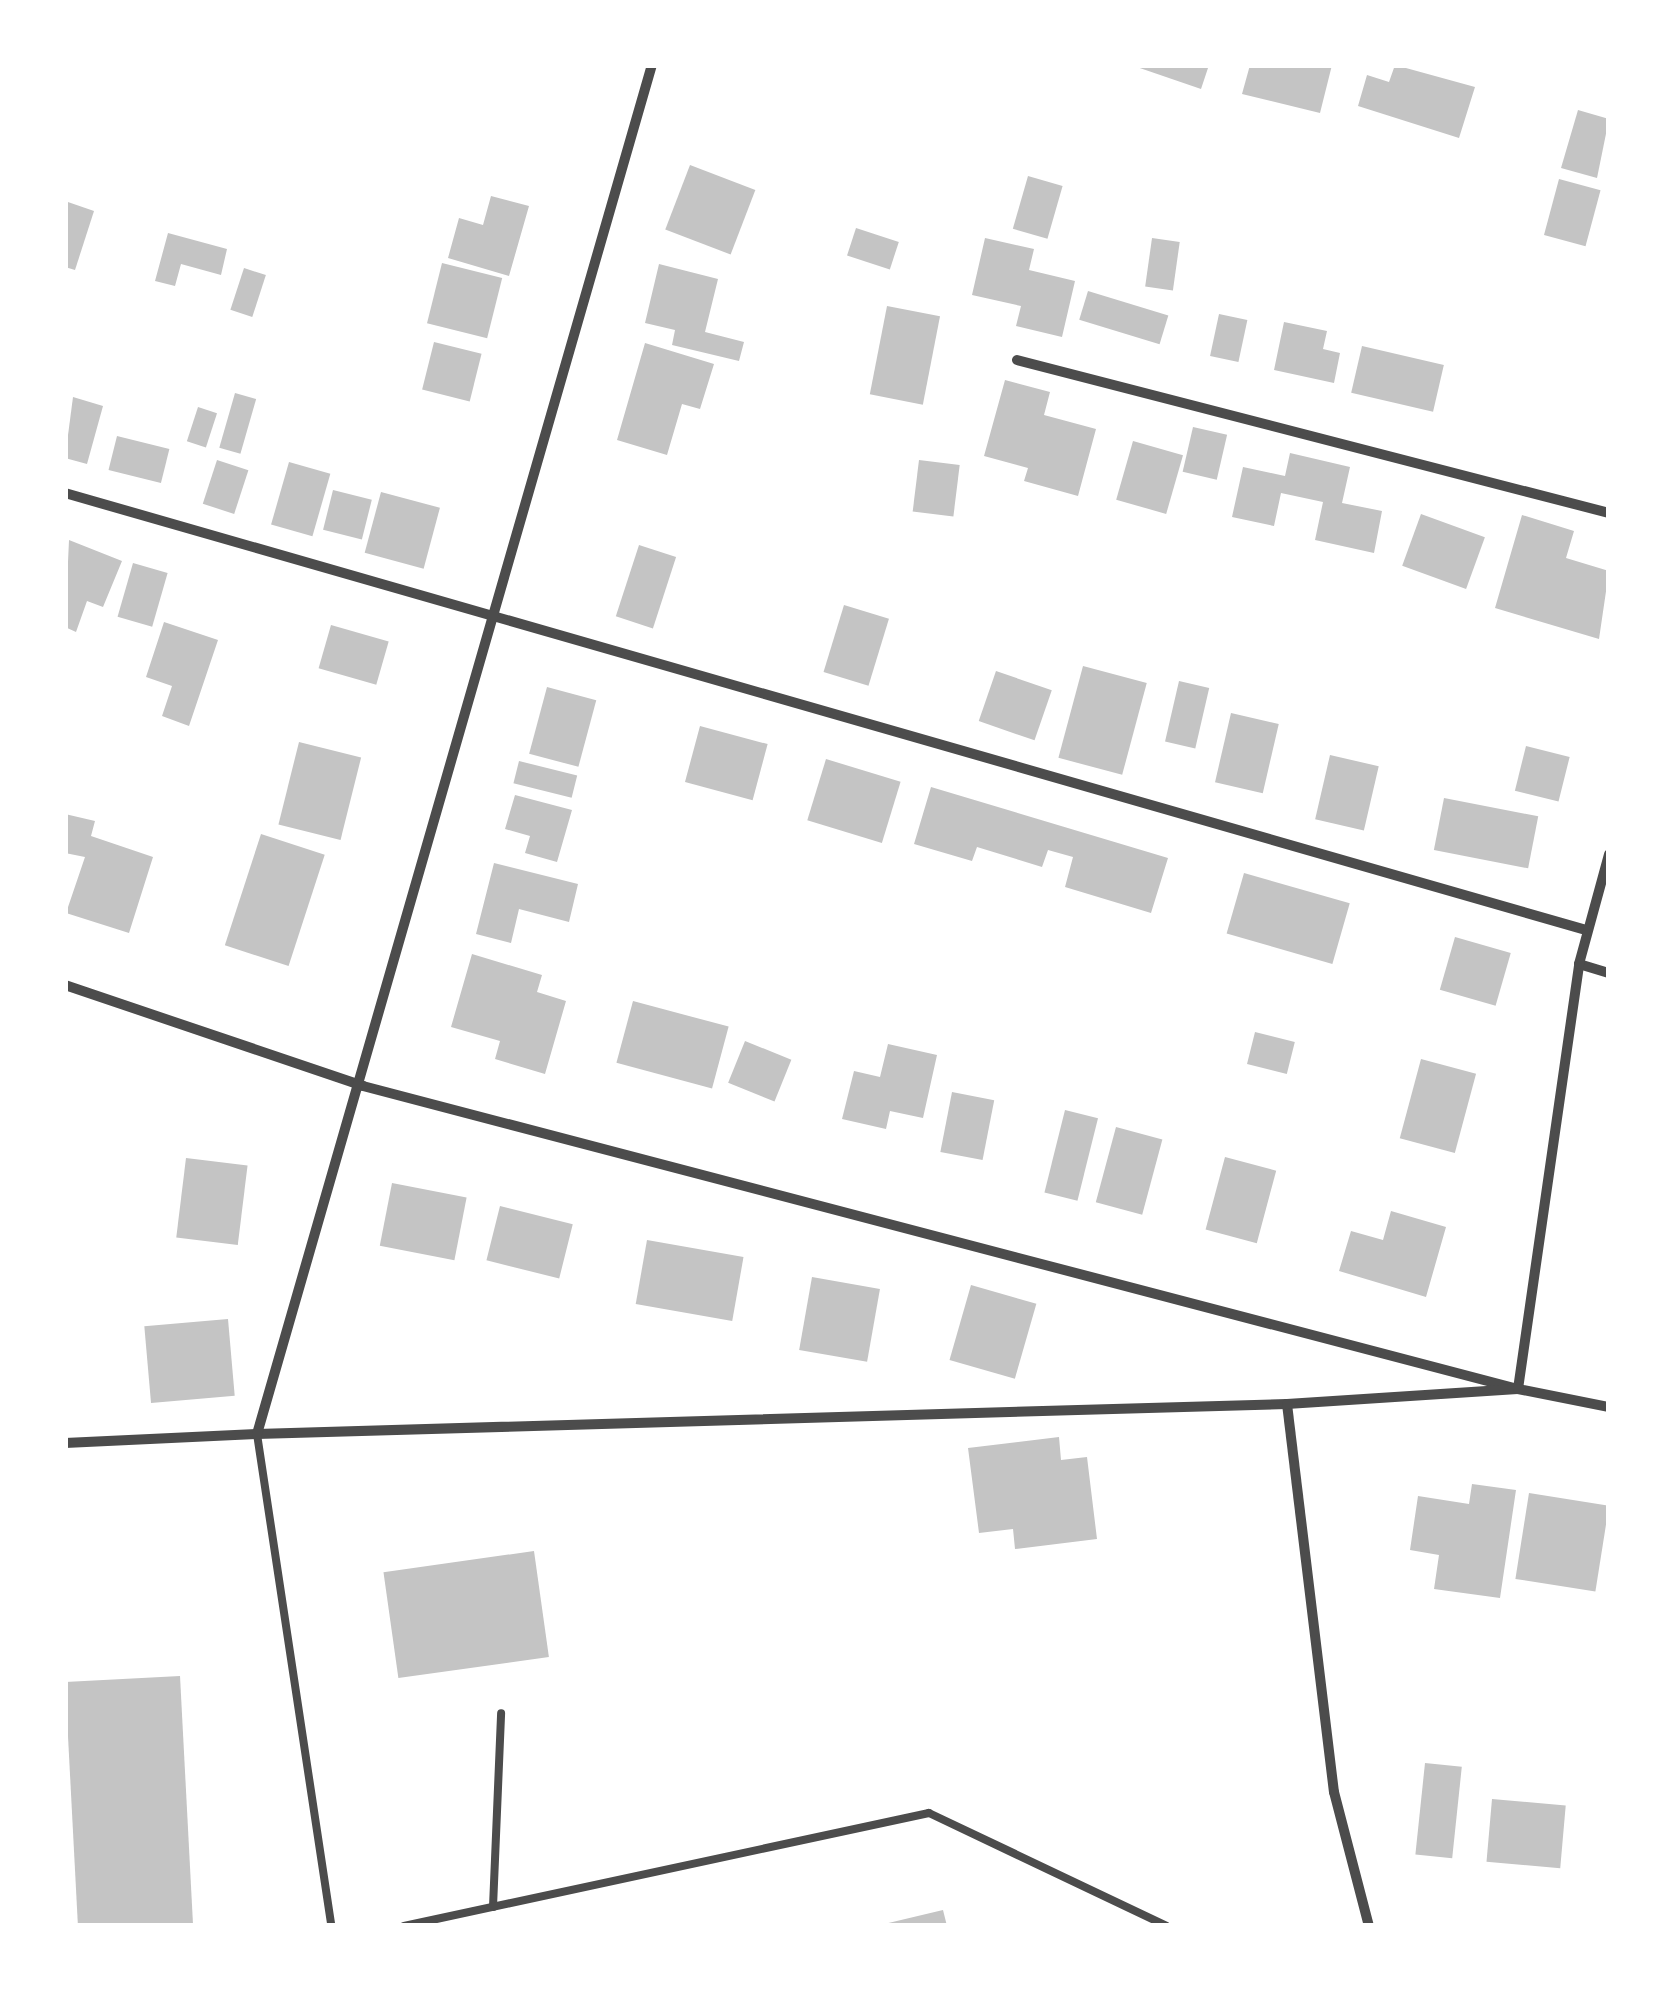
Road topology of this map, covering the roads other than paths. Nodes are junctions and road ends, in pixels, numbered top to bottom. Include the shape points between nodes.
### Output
1 (652, 65) edge
2 (1017, 360) dead end
3 (65, 493) edge
4 (1609, 512) edge
5 (498, 616) junction
6 (1609, 854) edge
7 (1586, 930) junction
8 (1580, 964) junction
9 (1609, 973) edge
10 (65, 985) edge
11 (364, 1086) junction
12 (1518, 1389) junction
13 (1287, 1404) junction
14 (1609, 1408) edge
15 (258, 1434) junction
16 (65, 1443) edge
17 (501, 1713) dead end
18 (493, 1907) junction
19 (331, 1926) edge
20 (404, 1926) edge
21 (1167, 1926) edge
22 (1369, 1926) edge

1 - 5 street
2 - 4 street
3 - 5 street
5 - 7 street
5 - 11 street
6 - 7 street
7 - 8 street
8 - 9 street
8 - 12 street
10 - 11 street
11 - 12 street
11 - 15 street
12 - 13 street
12 - 14 street
13 - 15 street
13 - 22 street via 1334,1792
15 - 16 street
15 - 19 lane
17 - 18 lane
18 - 20 lane
18 - 21 lane via 929,1812

